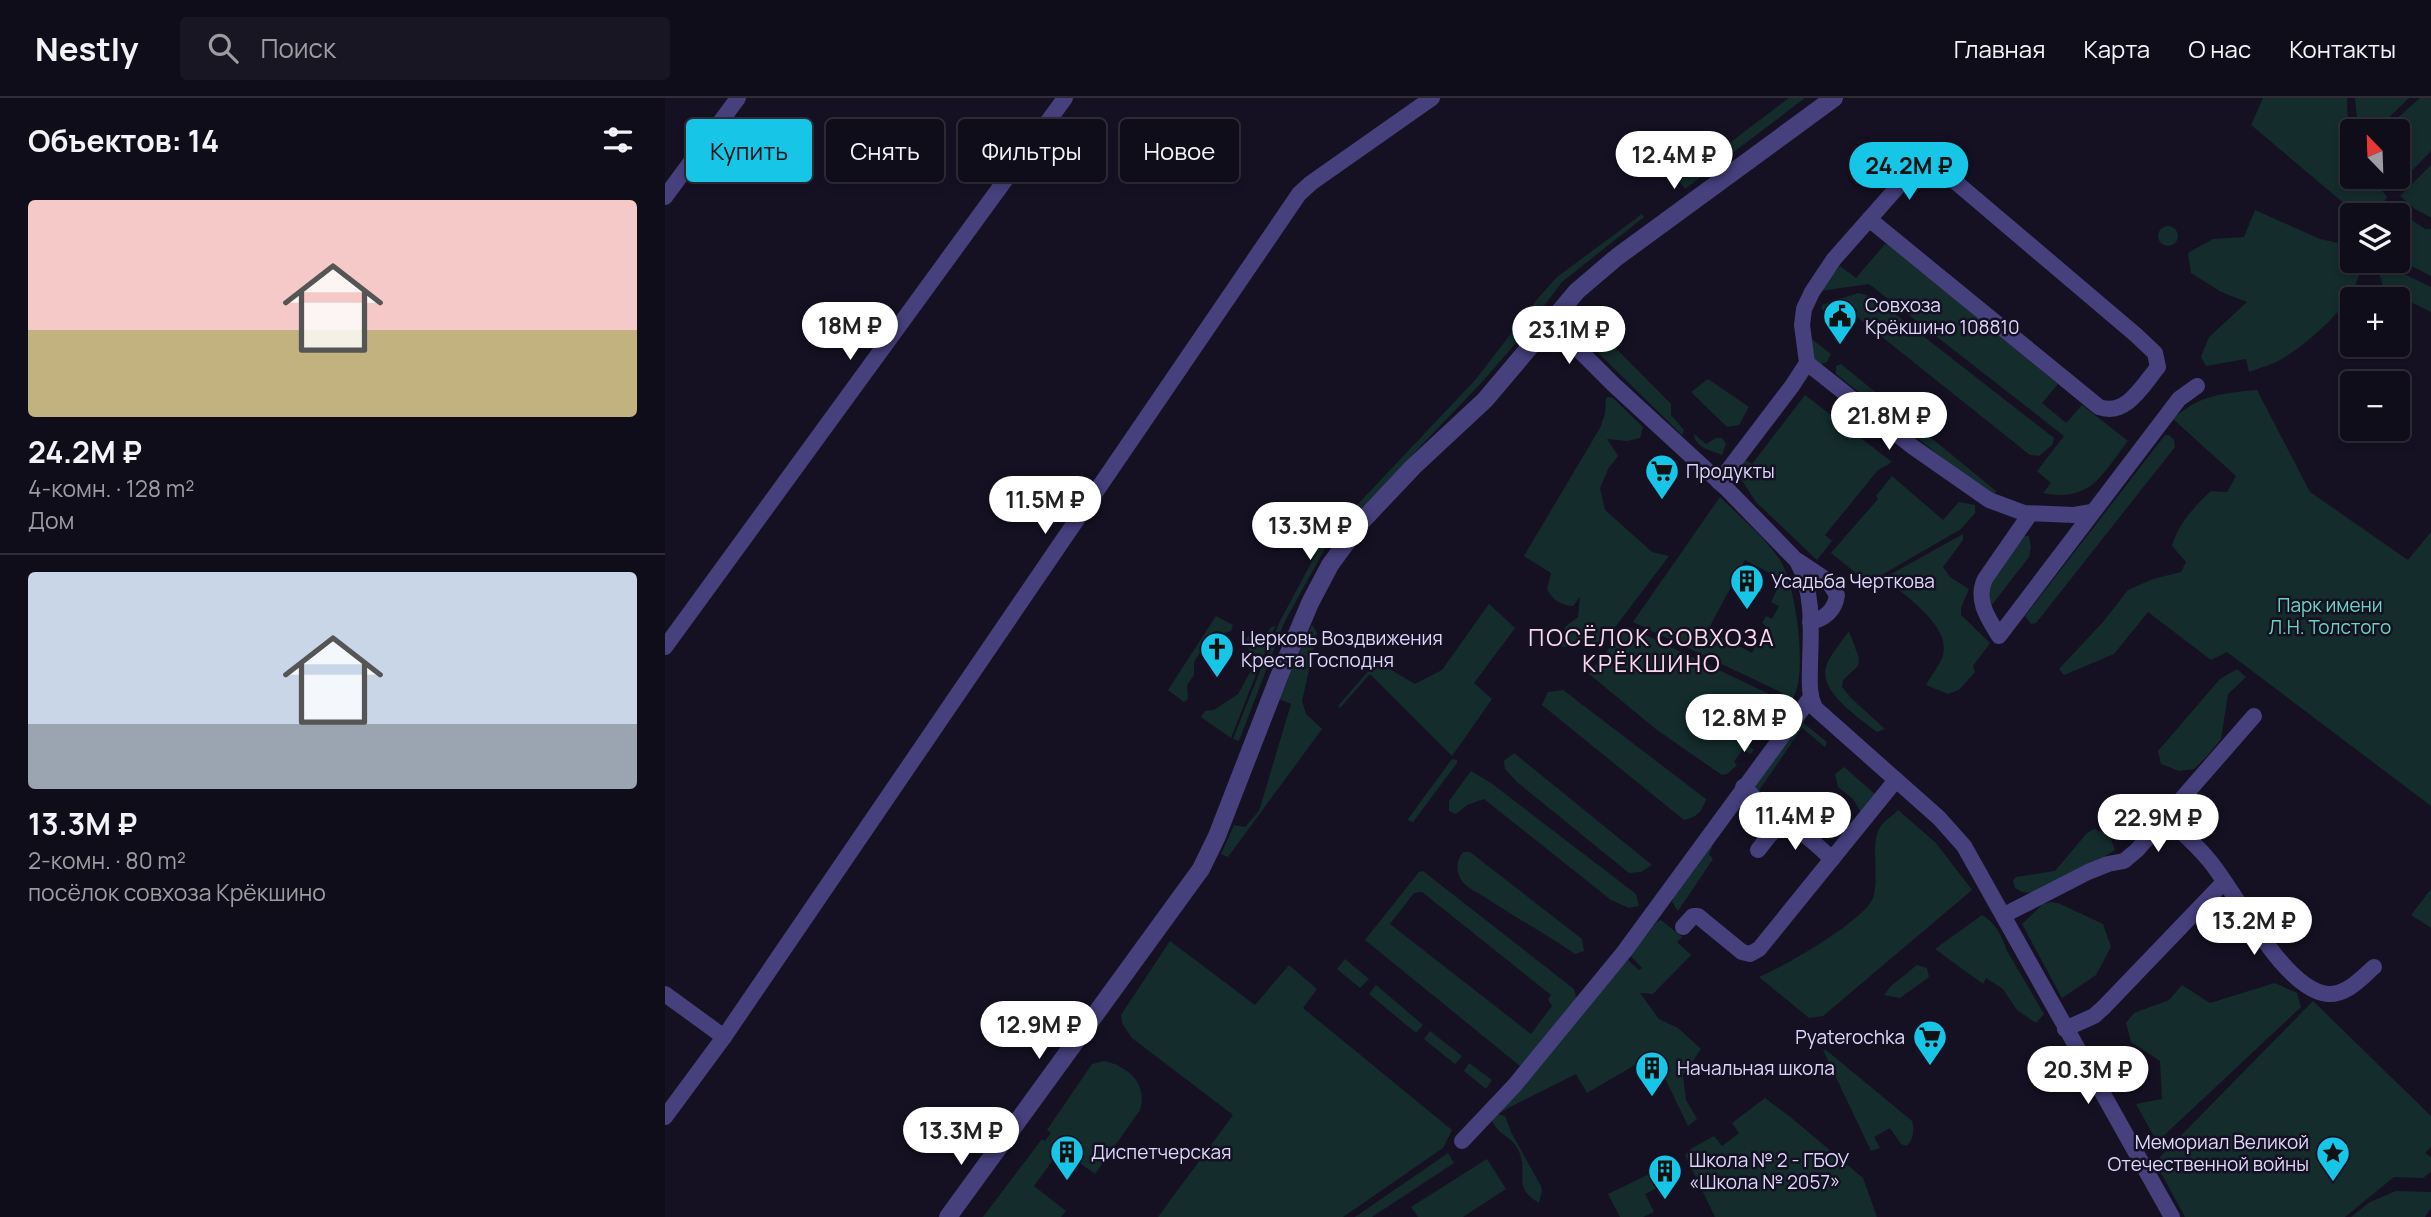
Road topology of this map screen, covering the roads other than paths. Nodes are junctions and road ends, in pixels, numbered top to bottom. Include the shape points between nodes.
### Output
1 (738, 98) edge
2 (1065, 98) edge
3 (1432, 98) edge
4 (1834, 98) edge
5 (665, 197) edge
6 (1869, 219) junction
7 (1551, 321) junction
8 (1807, 363) junction
9 (2197, 386) dead end
10 (1719, 482) junction
11 (2092, 512) junction
12 (2030, 514) junction
13 (1797, 561) junction
14 (1810, 622) junction
15 (665, 647) edge
16 (1811, 697) junction
17 (2254, 716) dead end
18 (1896, 780) junction
19 (1743, 787) junction
20 (2166, 817) junction
21 (1771, 834) junction
22 (1758, 850) dead end
23 (1832, 859) junction
24 (2224, 882) junction
25 (2004, 915) junction
26 (1683, 927) dead end
27 (2374, 967) dead end
28 (665, 994) edge
29 (2065, 1029) junction
30 (723, 1037) junction
31 (665, 1116) edge
32 (1462, 1141) dead end
33 (948, 1217) edge
34 (2172, 1217) edge

1 - 5 street
2 - 15 street
3 - 30 street via 1300,194
4 - 7 street via 1607,265
6 - 6 street via 1925,156 2155,352 2158,367 2126,404 2117,409 2099,407
6 - 8 street via 1834,259 1804,309
7 - 10 street
7 - 33 street via 1493,391 1361,521 1340,550 1301,622 1210,853
8 - 10 street
8 - 12 street via 1989,500
9 - 11 street via 2179,399
10 - 13 street
11 - 12 street
11 - 12 street via 1999,636 1981,602 1980,589
13 - 14 street via 1806,581
13 - 14 street via 1828,581 1837,595 1828,614
14 - 16 street
16 - 18 street via 1817,710
16 - 19 street
17 - 20 street
18 - 23 street
18 - 25 street via 1953,831
19 - 21 street via 1764,810
19 - 32 street via 1615,962 1514,1086
20 - 24 street via 2209,859
20 - 25 street via 2124,861 2088,872
21 - 22 street
21 - 23 street via 1784,825 1793,827
23 - 26 street via 1759,949 1750,954 1698,915
24 - 27 street via 2276,956 2311,988 2329,994 2343,991
24 - 29 street via 2104,1007
25 - 29 street
28 - 30 street
29 - 34 street
30 - 31 street

